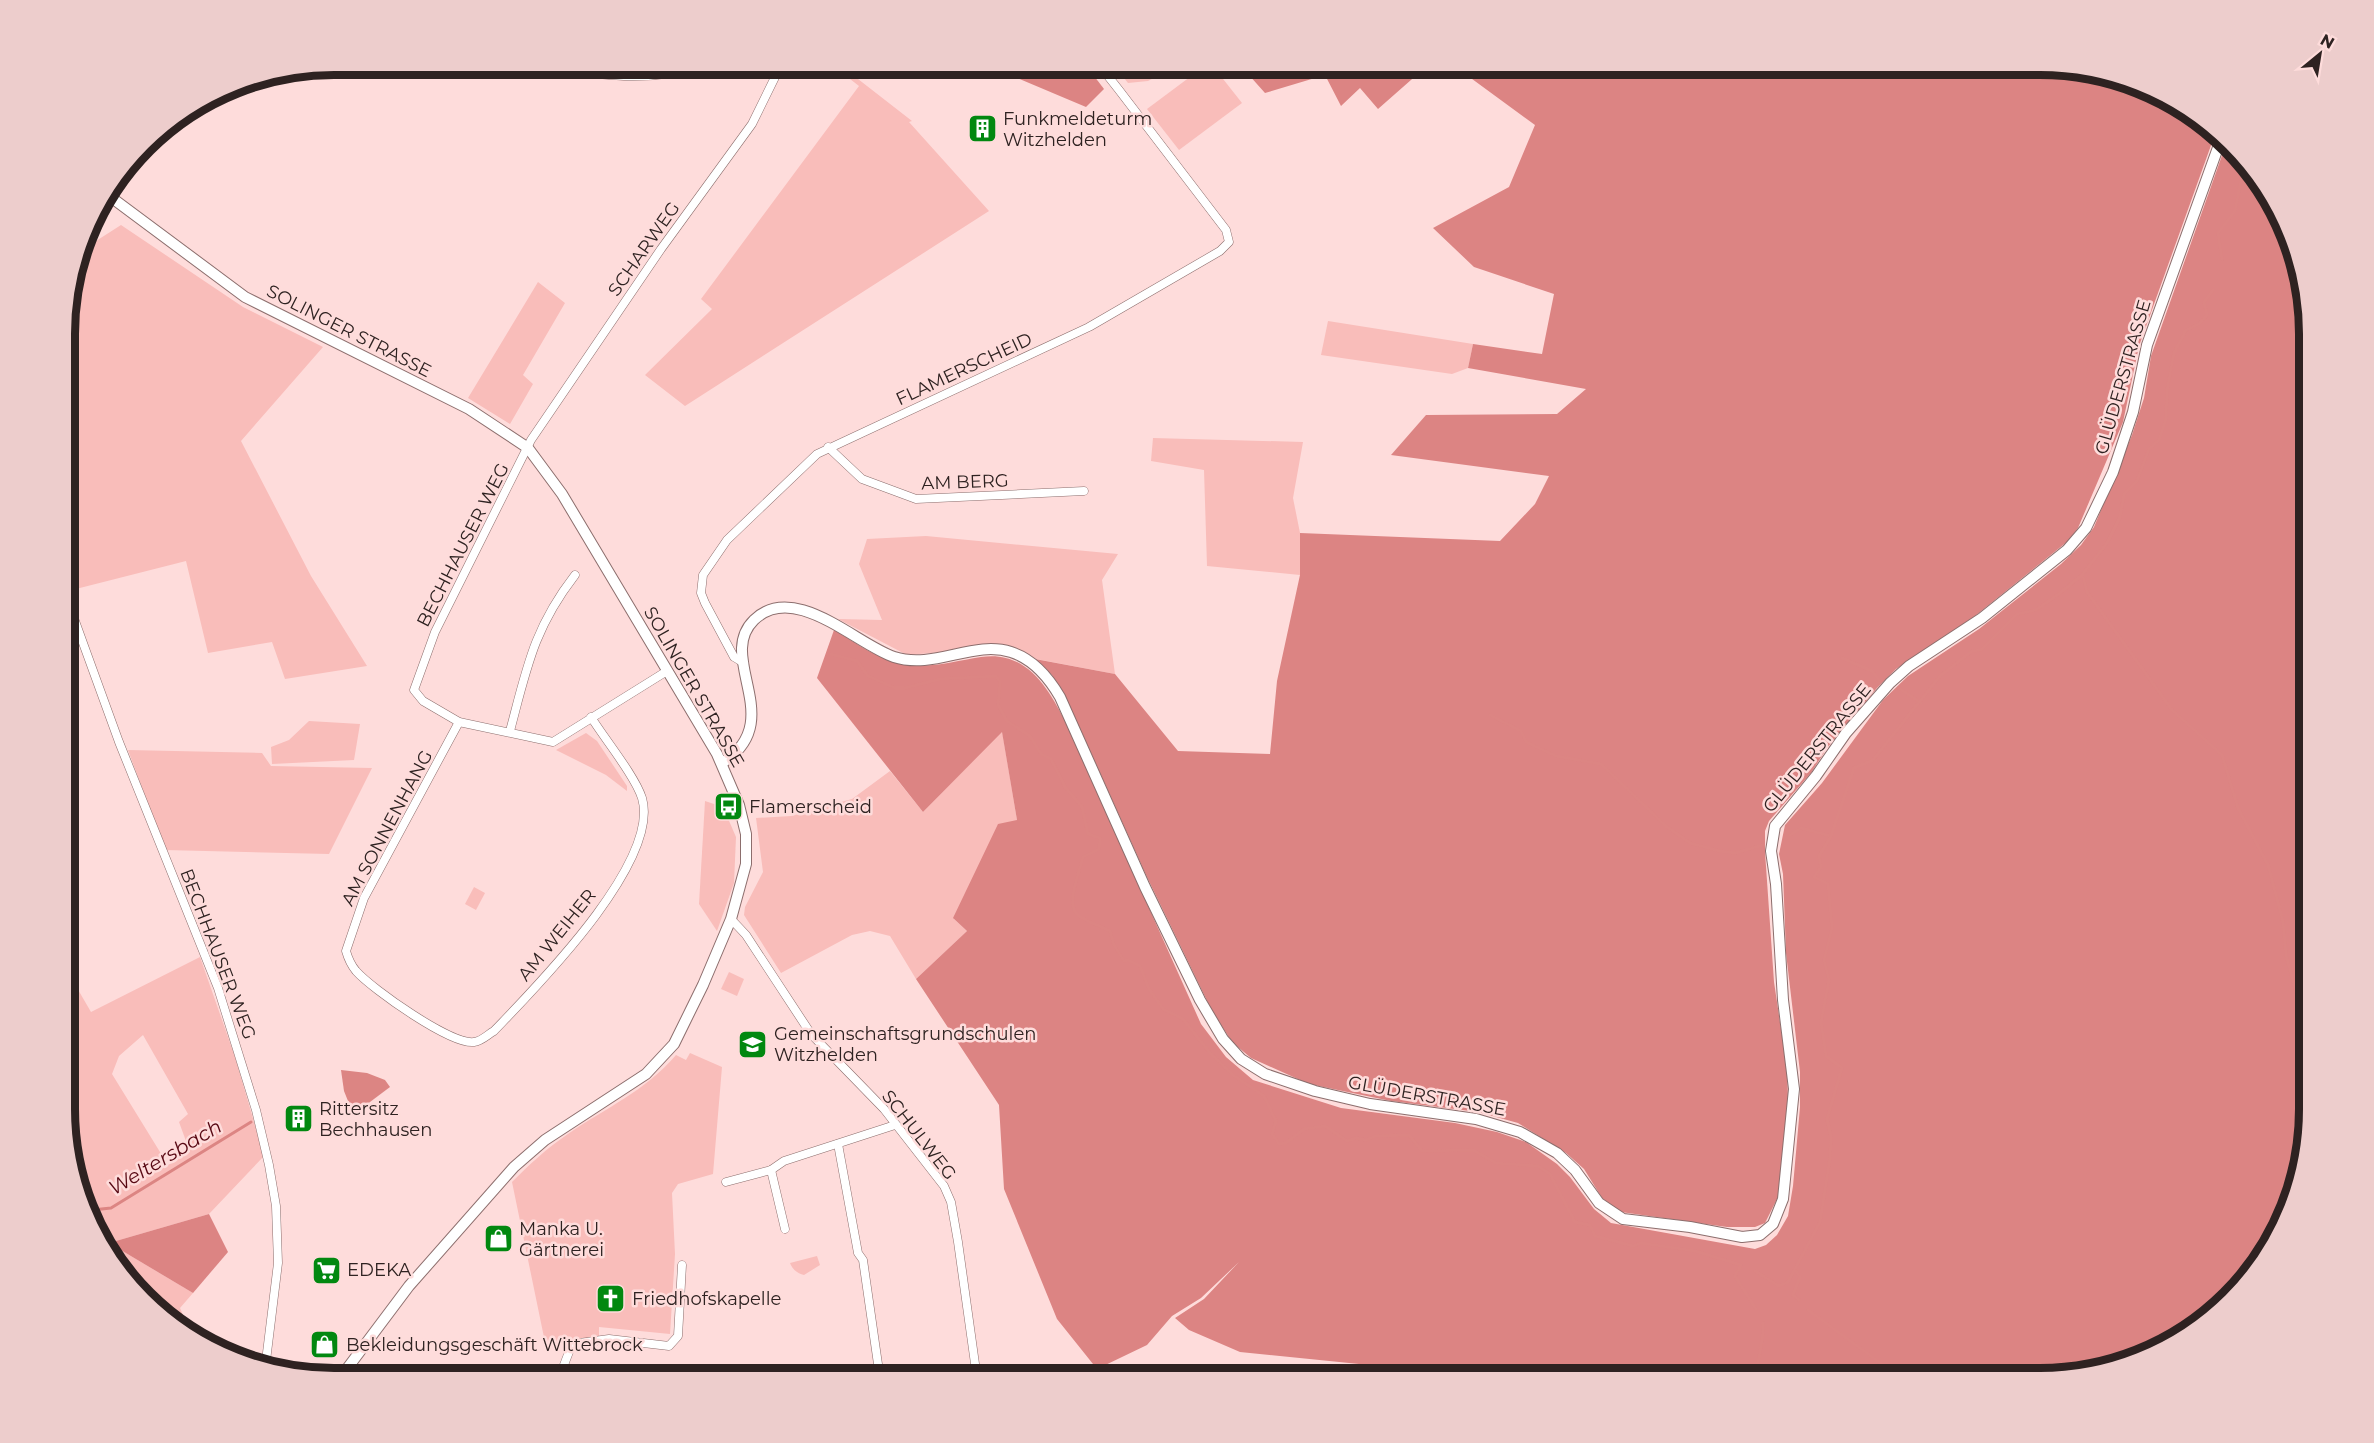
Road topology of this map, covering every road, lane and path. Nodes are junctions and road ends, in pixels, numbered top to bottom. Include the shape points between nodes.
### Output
1 (625, 75) edge
2 (673, 75) edge
3 (776, 75) edge
4 (1107, 75) edge
5 (2218, 146) edge
6 (113, 199) edge
7 (828, 447) junction
8 (528, 448) junction
9 (1084, 492) dead end
10 (575, 574) dead end
11 (75, 621) edge
12 (744, 663) junction
13 (667, 671) junction
14 (591, 717) junction
15 (459, 722) junction
16 (510, 731) junction
17 (722, 763) junction
18 (731, 919) junction
19 (455, 1037) joint
20 (895, 1125) junction
21 (838, 1144) junction
22 (771, 1170) junction
23 (726, 1182) dead end
24 (785, 1229) dead end
25 (682, 1265) dead end
26 (266, 1359) edge
27 (348, 1368) edge
28 (563, 1368) edge
29 (878, 1368) edge
30 (976, 1368) edge

1 - 2 street
3 - 8 street, SCHARWEG via 752,123 661,249
4 - 7 street, FLAMERSCHEID via 1226,230 1229,242 1220,251 1089,327
5 - 12 main road, GLÜDERSTRASSE via 2147,345 2130,422 2113,472 2086,528 2067,550 1982,618 1890,683 1774,826 1771,851 1794,1089 1783,1199 1773,1224 1760,1235 1742,1237 1623,1219 1599,1203 1557,1153 1520,1132 1476,1119 1370,1104 1325,1093 1265,1074 1241,1059 1223,1039 1200,1000 1060,697 1027,659 994,649 928,661 904,660 883,653 820,617 791,608 770,610 750,625 744,639
6 - 8 main road, SOLINGER STRASSE via 245,297 469,409
7 - 9 street, AM BERG via 862,479 916,499
7 - 12 street, FLAMERSCHEID via 727,540 703,574 701,593 705,603 734,657
8 - 13 main road, SOLINGER STRASSE via 562,494
8 - 15 street, BECHHAUSER WEG via 435,632 414,690 423,701
10 - 16 street via 534,642
11 - 26 street, BECHHAUSER WEG via 119,742 218,987 270,1165 278,1263
12 - 17 main road, GLÜDERSTRASSE via 752,719 750,736
13 - 14 street
13 - 17 main road, SOLINGER STRASSE
14 - 16 street via 554,742
14 - 19 street, AM WEIHER via 642,798 643,824 634,848 603,906 554,968 483,1039 472,1042
15 - 16 street
15 - 19 street, AM SONNENHANG via 364,898 346,951 357,971 373,986
17 - 18 main road, SOLINGER STRASSE via 739,805 747,849 742,886
18 - 20 street, SCHULWEG via 746,935 811,1034
18 - 27 main road, SOLINGER STRASSE via 693,1009 660,1061 638,1080 545,1140 514,1167 409,1287
20 - 21 street
20 - 30 street, SCHULWEG via 944,1186 951,1202
21 - 22 street via 784,1161
21 - 29 street
22 - 23 street
22 - 24 street
25 - 28 street via 678,1336 673,1344 609,1339 572,1344

